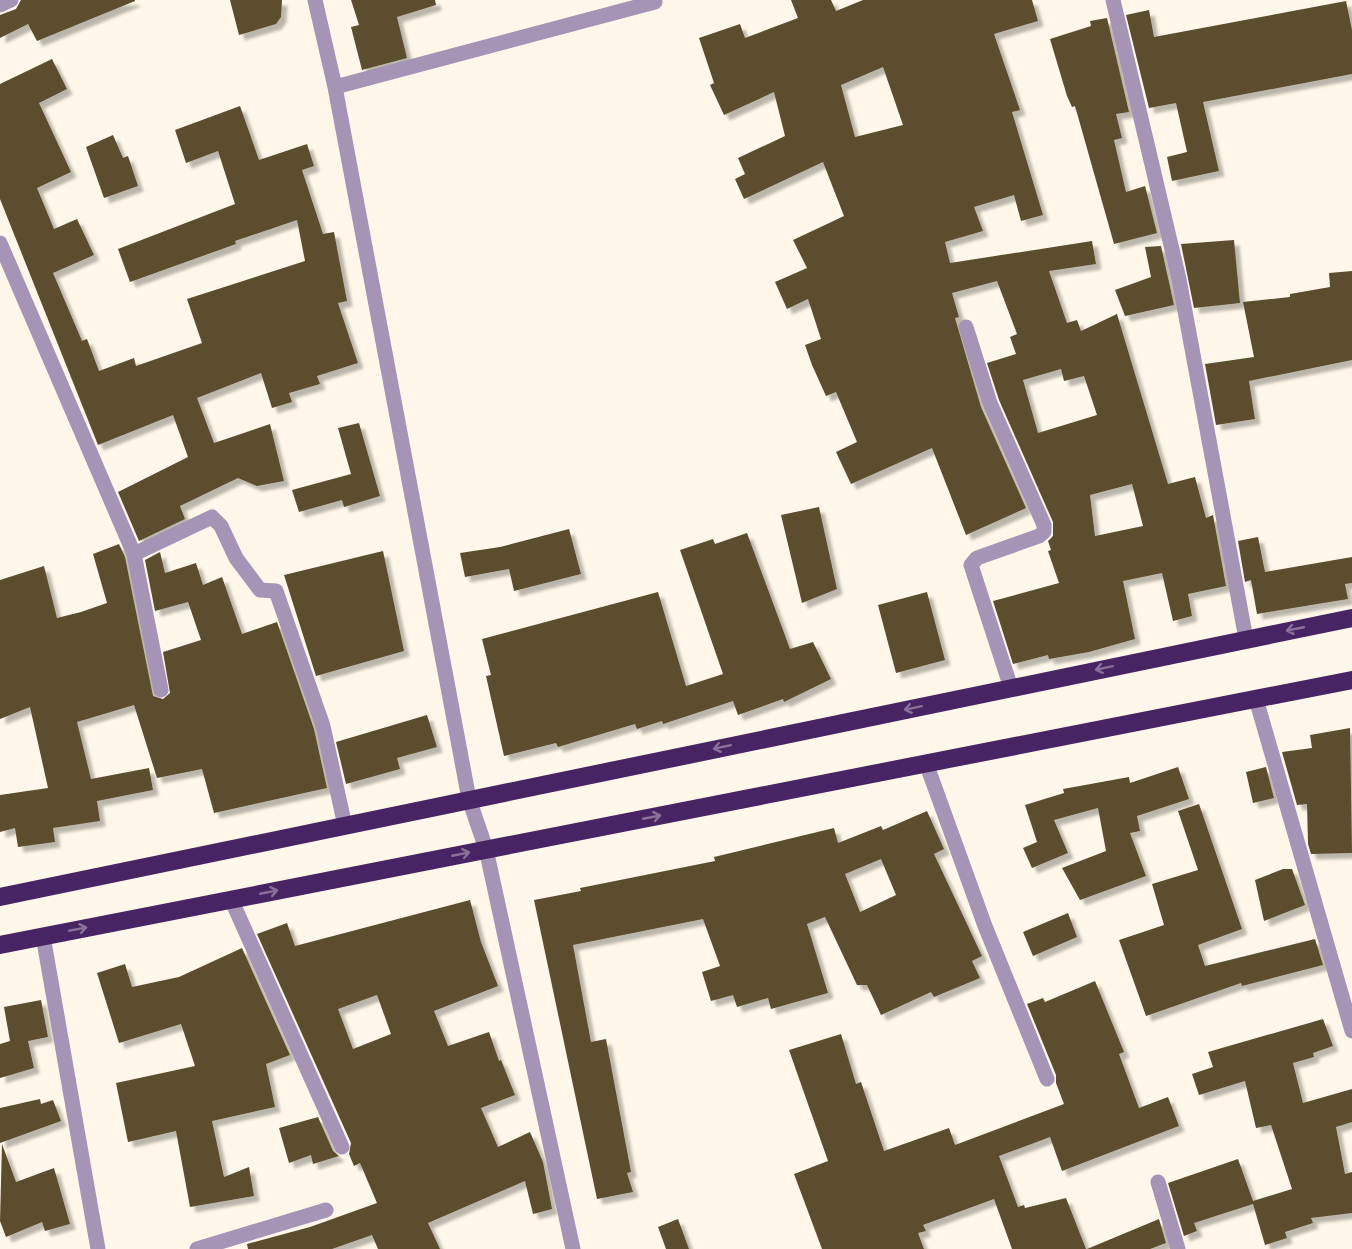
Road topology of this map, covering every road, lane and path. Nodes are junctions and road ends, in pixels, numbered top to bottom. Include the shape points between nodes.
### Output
1 (11, 0) edge
2 (315, 0) edge
3 (1113, 0) edge
4 (655, 2) dead end
5 (0, 5) edge
6 (335, 87) junction
7 (0, 243) edge
8 (966, 327) dead end
9 (134, 554) junction
10 (1352, 618) edge
11 (1246, 639) junction
12 (1352, 680) edge
13 (1011, 688) junction
14 (161, 690) dead end
15 (1256, 699) junction
16 (926, 763) junction
17 (469, 799) junction
18 (345, 826) junction
19 (486, 849) junction
20 (0, 897) edge
21 (231, 899) junction
22 (43, 936) junction
23 (0, 945) edge
24 (1352, 1031) edge
25 (1047, 1079) dead end
26 (342, 1147) dead end
27 (1158, 1182) dead end
28 (326, 1210) dead end
29 (99, 1249) edge
30 (197, 1249) edge
31 (573, 1249) edge
32 (1178, 1249) edge

1 - 5 street
2 - 6 street
3 - 11 street via 1179,279
4 - 6 street
6 - 17 street
7 - 9 street
8 - 13 street via 990,403 1044,525 1039,536 977,558 971,565
9 - 14 street
9 - 18 street via 212,517 260,590 276,591 323,726
10 -> 11 highway
11 -> 13 highway
12 - 15 highway
13 -> 17 highway
15 - 16 highway
15 - 24 street
19 -> 16 highway
16 - 25 street via 985,926
17 - 18 highway
17 - 19 street
18 - 20 highway
21 -> 19 highway
19 - 31 street
22 -> 21 highway
21 - 26 street
22 - 23 highway
22 - 29 street
27 - 32 street
28 - 30 street

